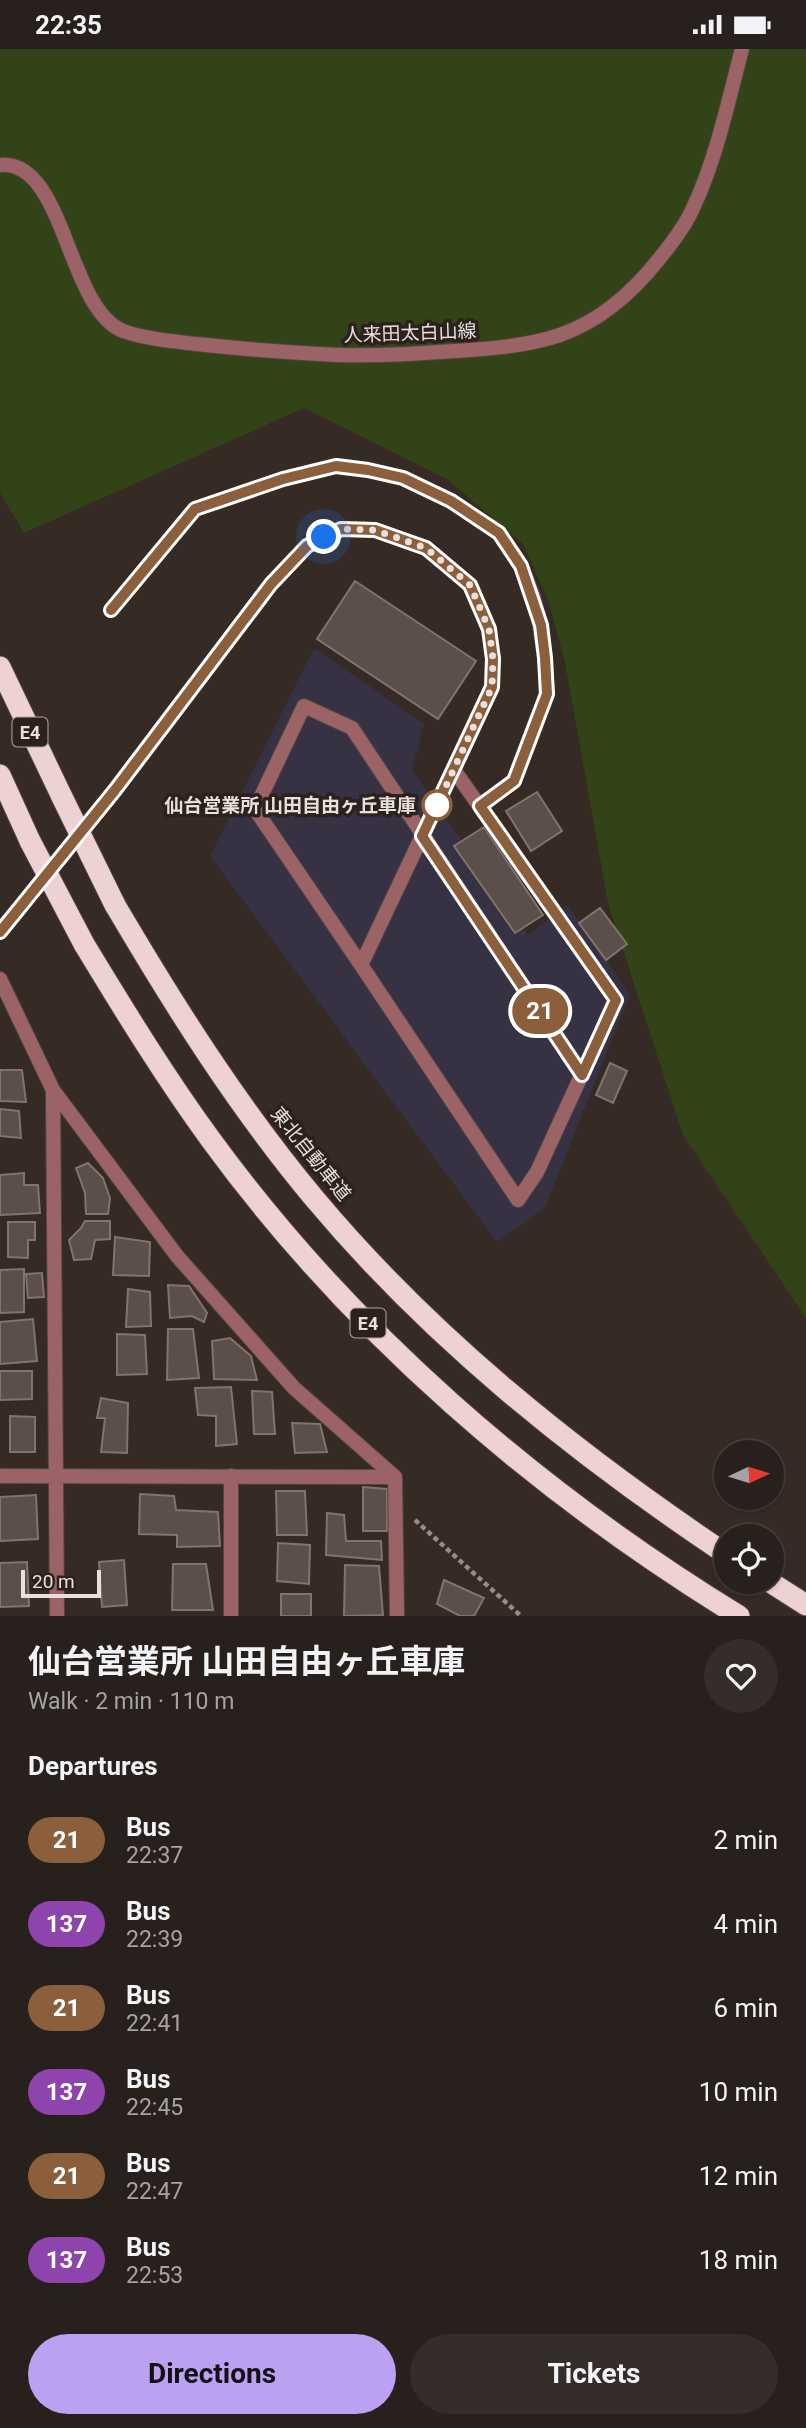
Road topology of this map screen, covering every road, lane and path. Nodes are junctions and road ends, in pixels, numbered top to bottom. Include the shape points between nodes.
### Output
1 (742, 49) edge
2 (0, 165) edge
3 (111, 610) dead end
4 (0, 667) edge
5 (456, 764) junction
6 (0, 775) edge
7 (480, 806) junction
8 (422, 836) junction
9 (0, 932) edge
10 (361, 965) junction
11 (0, 979) edge
12 (582, 1075) junction
13 (53, 1090) junction
14 (0, 1476) edge
15 (56, 1476) junction
16 (231, 1476) junction
17 (395, 1477) junction
18 (396, 1502) junction
19 (714, 1546) edge
20 (784, 1591) edge
21 (806, 1605) edge
22 (57, 1616) edge
23 (231, 1616) edge
24 (397, 1616) edge
25 (521, 1616) edge
26 (739, 1616) edge

1 - 2 street, 人来田太白山線 via 710,167 689,217 667,249 627,295 601,314 559,335 507,347 400,355 298,354 174,341 122,330 100,315 92,302 63,229 37,184 26,173
3 - 7 street via 195,509 283,479 336,466 368,470 403,478 451,501 499,533 521,566 541,625 545,658 547,694 514,781
4 - 19 highway, 東北自動車道 / E4, bridge via 115,905 171,1000 239,1101 314,1198 395,1287 480,1367 568,1440
5 - 7 street
5 - 8 street
5 - 9 street via 492,687 489,629 470,585 426,548 375,530 341,529 307,546 271,584
6 - 26 highway, E4, bridge via 84,944 141,1039 211,1141 282,1230 360,1316 443,1396 529,1469 620,1538
7 - 12 street via 616,1000
8 - 10 street
8 - 10 street via 352,728 304,706 255,809
8 - 12 street
10 - 12 street via 518,1200 537,1172
11 - 13 street
13 - 15 street
13 - 17 street via 177,1256 293,1388
14 - 15 street
15 - 16 street
15 - 22 street
16 - 17 street
16 - 23 street
17 - 18 street
18 - 24 street
18 - 25 path
20 - 21 highway

